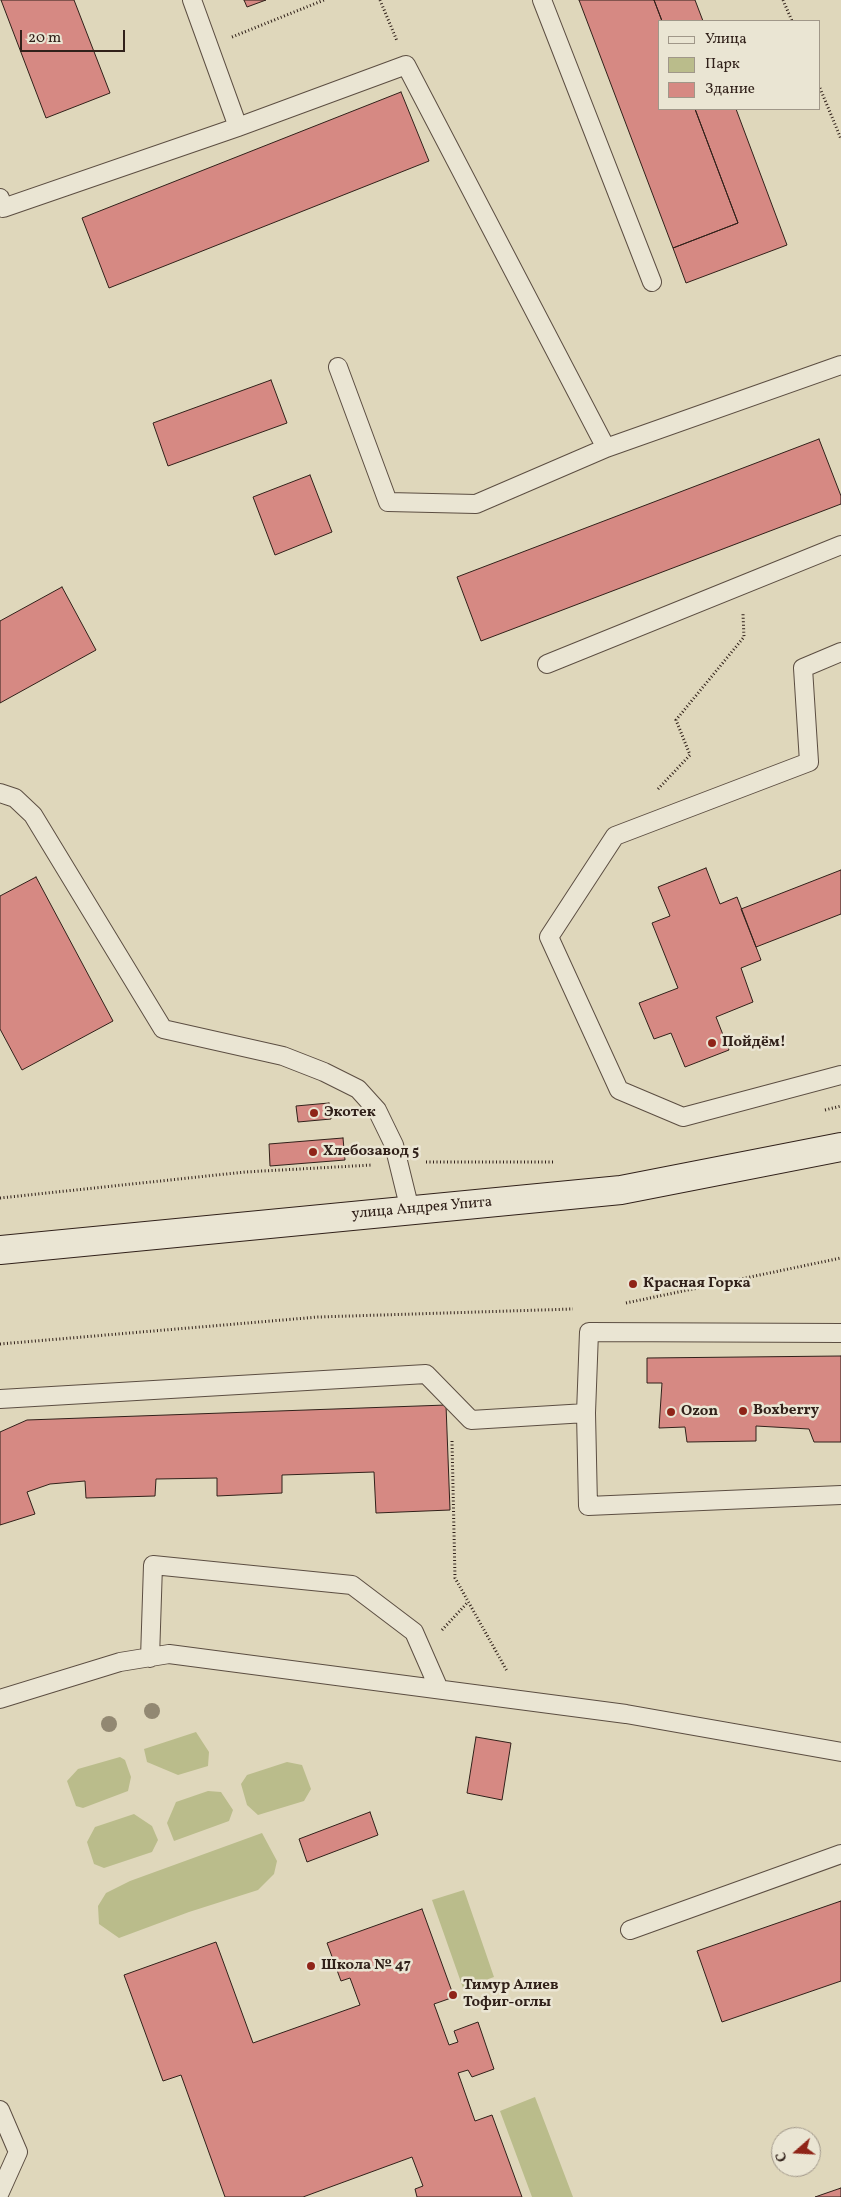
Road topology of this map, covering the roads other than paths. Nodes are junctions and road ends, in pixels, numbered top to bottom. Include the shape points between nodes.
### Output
1 (192, 0) edge
2 (542, 0) edge
3 (238, 127) junction
4 (0, 198) edge
5 (652, 282) dead end
6 (841, 365) edge
7 (338, 367) dead end
8 (606, 448) junction
9 (841, 545) edge
10 (841, 652) edge
11 (548, 664) dead end
12 (0, 793) edge
13 (841, 1075) edge
14 (841, 1147) edge
15 (410, 1210) junction
16 (0, 1250) edge
17 (841, 1333) edge
18 (0, 1399) edge
19 (586, 1413) junction
20 (841, 1495) edge
21 (150, 1658) junction
22 (439, 1689) junction
23 (0, 1699) edge
24 (841, 1752) edge
25 (841, 1854) edge
26 (630, 1930) dead end
27 (0, 2110) edge
28 (0, 2192) edge

1 - 3 lane
2 - 5 lane
3 - 4 lane via 4,208
3 - 8 lane via 406,64
6 - 8 lane
7 - 8 lane via 388,502 476,504
9 - 11 lane
10 - 13 lane via 803,668 809,762 615,836 549,936 618,1090 683,1118
12 - 15 lane via 15,798 33,815 163,1029 284,1056 358,1089 377,1110 394,1145
14 - 15 main road, улица Андрея Упита via 621,1190
15 - 16 main road, улица Андрея Упита
17 - 19 lane via 589,1332
18 - 19 lane via 426,1374 471,1420
19 - 20 lane via 588,1506
21 - 22 lane via 169,1654
21 - 22 lane via 153,1565 352,1585 414,1632
21 - 23 lane via 120,1662
22 - 24 lane via 626,1714
25 - 26 lane
27 - 28 lane via 18,2152

